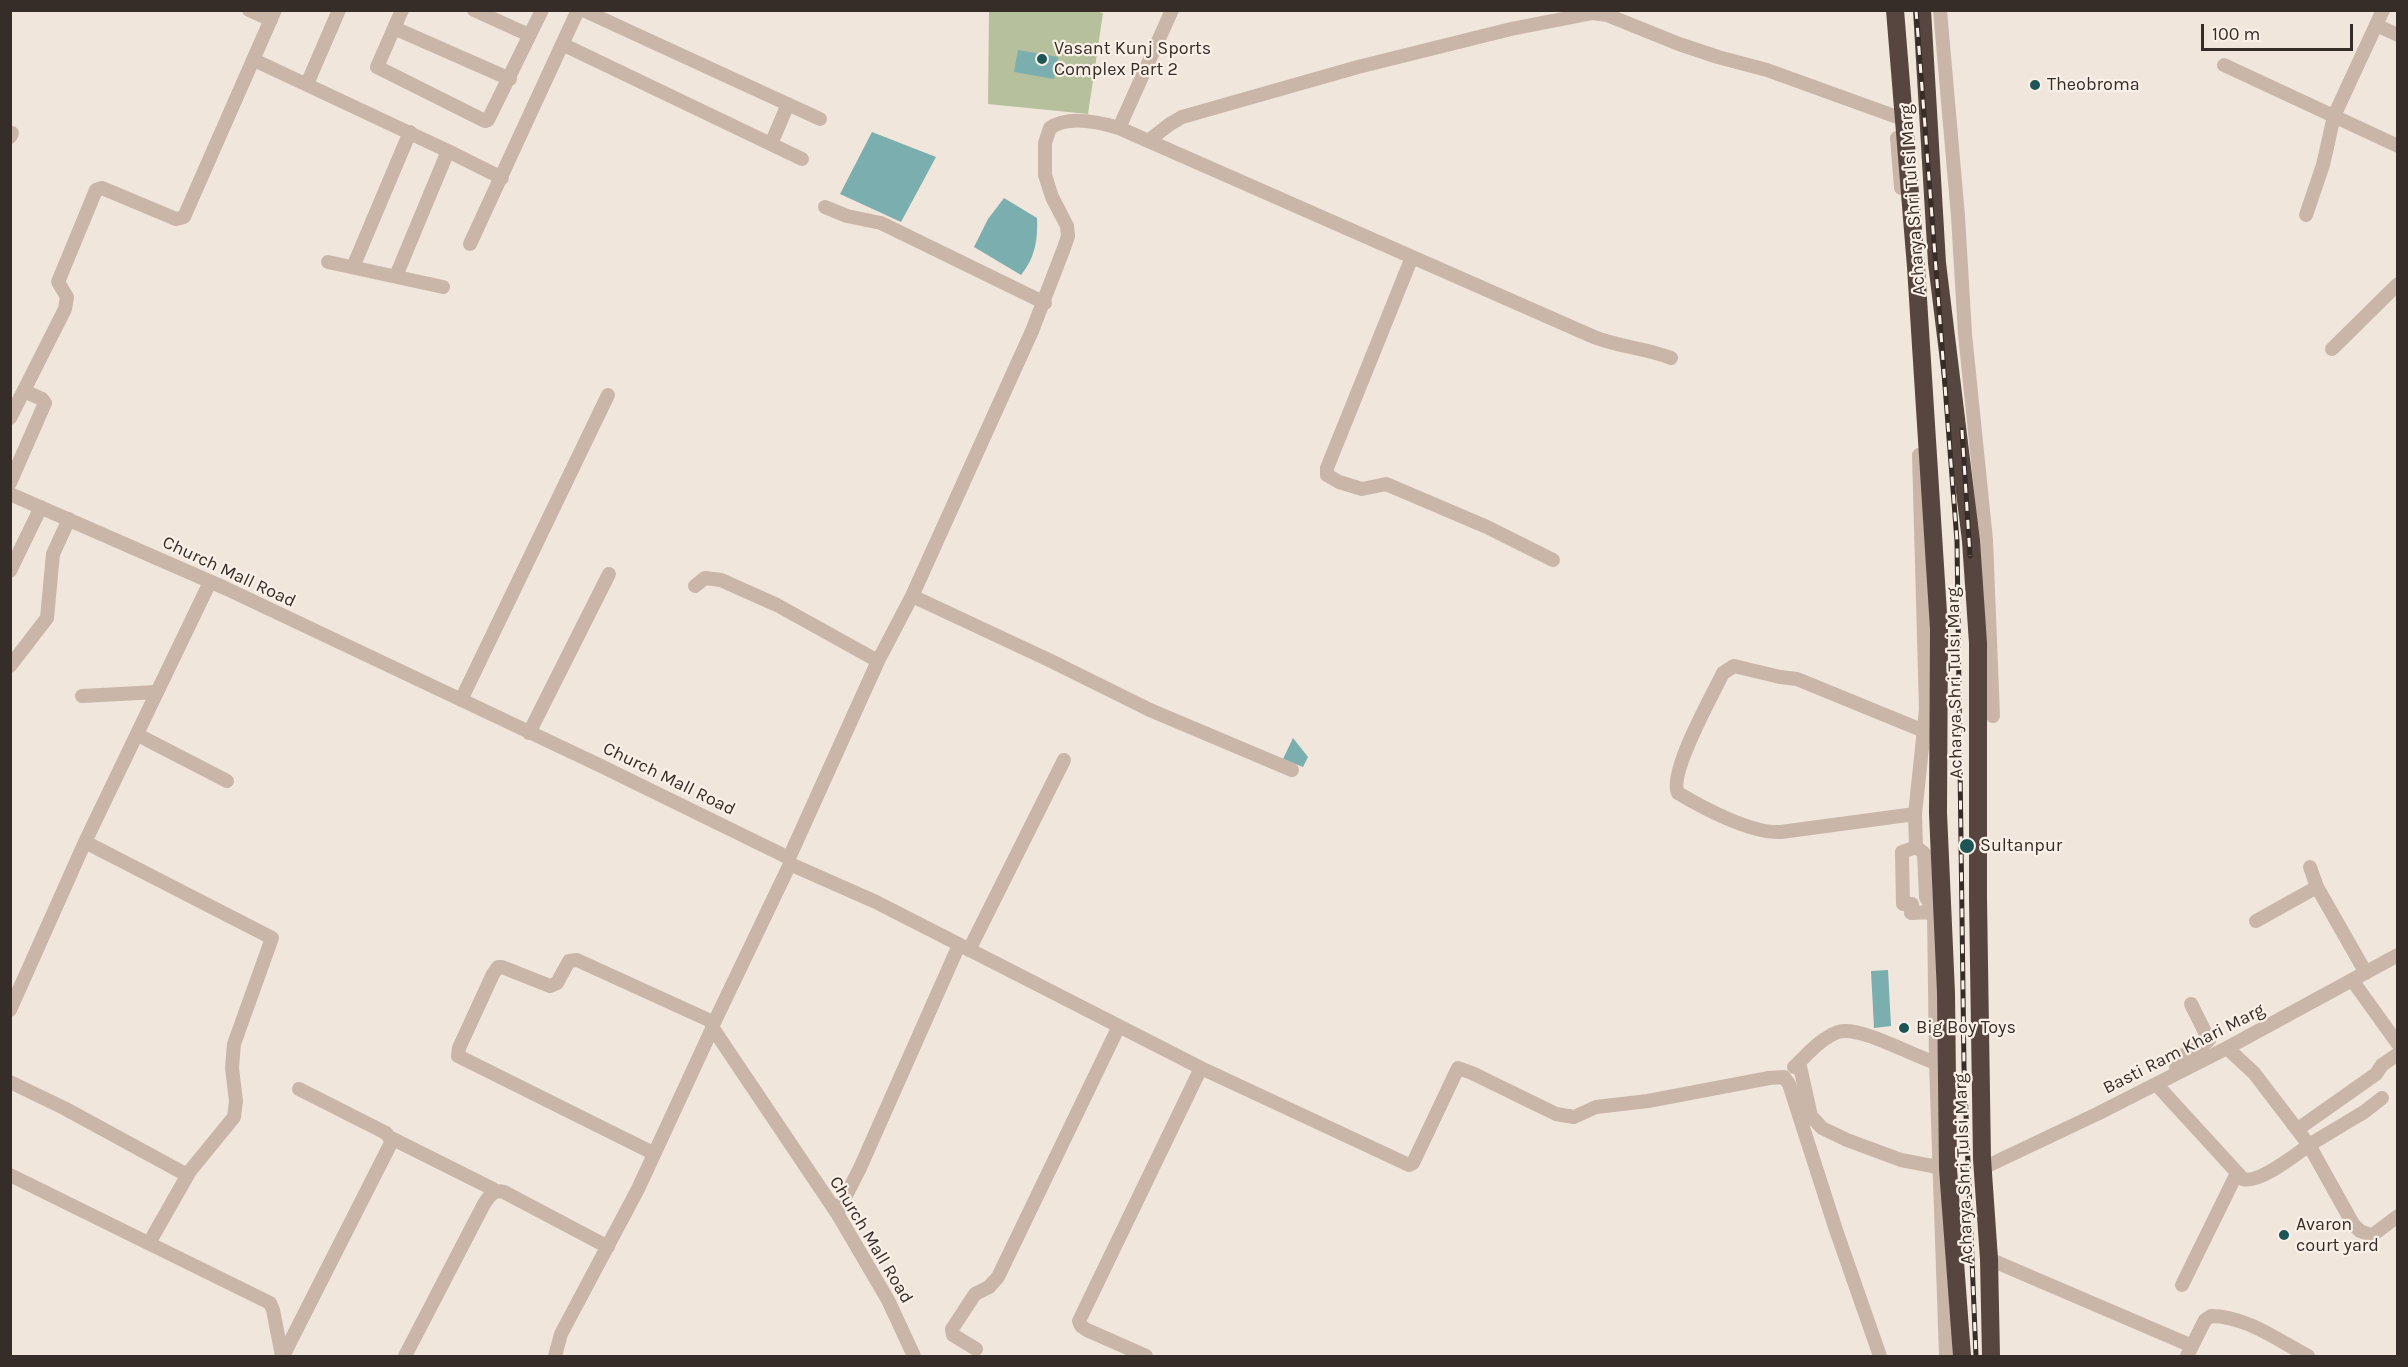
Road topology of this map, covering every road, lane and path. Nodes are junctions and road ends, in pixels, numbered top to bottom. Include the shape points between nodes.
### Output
1 (249, 10) edge
2 (339, 10) edge
3 (402, 10) edge
4 (474, 10) edge
5 (542, 10) edge
6 (578, 10) edge
7 (583, 10) edge
8 (1172, 10) edge
9 (1889, 10) edge
10 (1895, 10) edge
11 (1922, 10) edge
12 (1940, 10) edge
13 (2383, 10) edge
14 (273, 15) edge
15 (2376, 25) junction
16 (394, 28) junction
17 (529, 35) junction
18 (2397, 35) edge
19 (564, 45) junction
20 (254, 60) junction
21 (2224, 65) dead end
22 (510, 79) junction
23 (307, 84) junction
24 (788, 104) junction
25 (2334, 116) junction
26 (1897, 117) junction
27 (820, 119) dead end
28 (1119, 128) junction
29 (410, 132) junction
30 (1148, 141) junction
31 (771, 144) junction
32 (2397, 146) edge
33 (448, 150) junction
34 (802, 159) dead end
35 (502, 178) junction
36 (825, 207) dead end
37 (2306, 215) dead end
38 (470, 244) dead end
39 (1412, 257) junction
40 (328, 262) dead end
41 (352, 267) junction
42 (396, 276) junction
43 (2397, 284) edge
44 (443, 287) dead end
45 (1045, 303) junction
46 (2332, 349) dead end
47 (1671, 358) dead end
48 (24, 391) junction
49 (608, 395) dead end
50 (10, 418) edge
51 (10, 483) edge
52 (10, 494) edge
53 (41, 507) junction
54 (69, 519) junction
55 (1553, 560) dead end
56 (10, 571) edge
57 (609, 574) dead end
58 (210, 582) junction
59 (695, 586) dead end
60 (912, 597) junction
61 (878, 661) junction
62 (10, 666) edge
63 (157, 692) junction
64 (82, 696) dead end
65 (460, 700) junction
66 (1993, 716) dead end
67 (1924, 731) junction
68 (530, 733) junction
69 (138, 735) junction
70 (1064, 760) dead end
71 (1292, 770) dead end
72 (227, 781) dead end
73 (1915, 814) junction
74 (85, 842) junction
75 (1916, 848) junction
76 (789, 861) junction
77 (2310, 867) dead end
78 (2317, 887) junction
79 (1934, 912) junction
80 (2256, 921) dead end
81 (964, 947) junction
82 (2397, 955) edge
83 (2366, 973) junction
84 (10, 974) edge
85 (2352, 980) junction
86 (24, 981) junction
87 (1979, 991) junction
88 (1946, 993) junction
89 (2191, 1004) dead end
90 (10, 1010) edge
91 (712, 1026) junction
92 (1119, 1026) junction
93 (2395, 1034) edge
94 (2227, 1048) junction
95 (2397, 1053) edge
96 (1799, 1062) junction
97 (1936, 1063) junction
98 (1201, 1068) junction
99 (2176, 1074) junction
100 (1784, 1077) junction
101 (10, 1082) edge
102 (2156, 1084) junction
103 (300, 1089) dead end
104 (2382, 1098) dead end
105 (2298, 1129) junction
106 (391, 1138) junction
107 (2309, 1146) junction
108 (653, 1153) junction
109 (1943, 1168) junction
110 (1983, 1168) junction
111 (2237, 1173) junction
112 (10, 1175) edge
113 (187, 1175) junction
114 (493, 1189) dead end
115 (837, 1213) junction
116 (2397, 1216) edge
117 (149, 1243) junction
118 (608, 1247) junction
119 (1989, 1259) junction
120 (2181, 1285) dead end
121 (559, 1338) junction
122 (976, 1349) dead end
123 (2189, 1351) edge
124 (282, 1356) edge
125 (405, 1356) edge
126 (543, 1356) edge
127 (555, 1356) edge
128 (914, 1356) edge
129 (1146, 1356) edge
130 (1880, 1356) edge
131 (1946, 1356) edge
132 (1962, 1356) edge
133 (1990, 1356) edge
134 (2308, 1356) edge

1 - 14 street
2 - 23 street
3 - 16 street
4 - 17 street
5 - 17 street
6 - 19 street
7 - 24 street
8 - 28 street
9 - 26 street
10 - 88 highway, Acharya Shri Tulsi Marg via 1939,629 1938,813
11 - 87 highway, Acharya Shri Tulsi Marg via 1937,263 1971,541 1978,643
12 - 66 street via 1965,334 1986,540
13 - 15 street
14 - 20 street
15 - 18 street
15 - 25 street
16 - 22 street
16 - 22 street via 378,69 484,121
17 - 22 street
19 - 31 street
19 - 35 street
20 - 23 street
20 - 48 street via 182,219 102,188 96,190 58,282 67,297 65,309
21 - 25 street
23 - 29 street
24 - 27 street
24 - 31 street
25 - 32 street
25 - 37 street
26 - 30 street via 1767,70 1679,44 1615,17 1593,13 1511,29 1281,88 1182,117
26 - 67 street via 1915,331 1925,623
28 - 30 street
28 - 45 street via 1081,121 1061,123 1046,135 1048,189 1068,230
29 - 33 street
29 - 41 street
30 - 39 street
31 - 34 street
33 - 35 street
33 - 42 street
35 - 38 street
36 - 45 street via 881,223
39 - 47 street via 1610,343
39 - 55 street via 1326,475 1362,489 1386,484
40 - 41 street
41 - 42 street
42 - 44 street
43 - 46 street
45 - 60 street
48 - 50 street
48 - 51 street via 45,403
49 - 65 street
52 - 53 street, Church Mall Road
53 - 54 street, Church Mall Road
53 - 56 street
54 - 58 street, Church Mall Road
54 - 62 street via 53,554 47,618
57 - 68 street
58 - 63 street
58 - 65 street, Church Mall Road
59 - 61 street via 705,578 721,580 777,604
60 - 61 street
60 - 71 street via 1150,711
61 - 76 street
63 - 64 street
63 - 69 street
65 - 68 street, Church Mall Road
67 - 73 street
67 - 73 street via 1797,679 1734,666 1723,673 1704,711 1687,747 1676,785 1678,793 1691,801 1753,827 1776,832
68 - 76 street, Church Mall Road
69 - 72 street
69 - 74 street
70 - 81 street
73 - 75 street
74 - 86 street
74 - 113 street via 272,938 234,1044 234,1117
75 - 79 street via 1924,854 1926,897
75 - 79 street via 1902,852 1903,904 1912,904 1911,913
76 - 81 street, Church Mall Road
76 - 91 street
77 - 78 street
78 - 80 street
78 - 83 street
79 - 97 street
81 - 92 street, Church Mall Road
81 - 115 street
82 - 83 street, Basti Ram Khari Marg
83 - 85 street, Basti Ram Khari Marg
84 - 86 street
85 - 93 street
85 - 94 street, Basti Ram Khari Marg
86 - 90 street
87 - 88 highway
87 - 110 highway, Acharya Shri Tulsi Marg
88 - 109 highway, Acharya Shri Tulsi Marg
89 - 99 street via 2210,1040 2178,1058
91 - 108 street
91 - 108 street via 577,960 569,961 550,986 502,967 493,974 458,1056
91 - 115 street, Church Mall Road
92 - 98 street, Church Mall Road
92 - 122 street via 998,1277 975,1294 952,1329 953,1335
94 - 99 street, Basti Ram Khari Marg
94 - 105 street via 2254,1073
95 - 105 street via 2376,1074
96 - 97 street via 1831,1035 1848,1031
96 - 100 street
96 - 109 street via 1811,1116 1821,1128 1901,1160
97 - 109 street
98 - 100 street, Church Mall Road via 1411,1165 1458,1068 1569,1118 1596,1107
98 - 129 street via 1079,1321 1087,1330
99 - 102 street, Basti Ram Khari Marg
100 - 130 street
101 - 113 street
102 - 110 street, Basti Ram Khari Marg
102 - 111 street
103 - 106 street
104 - 107 street
105 - 107 street
106 - 114 street
106 - 124 street via 391,1146
107 - 111 street via 2254,1180 2243,1179
107 - 116 street via 2360,1231 2374,1234
108 - 118 street
109 - 131 street
109 - 132 highway, Acharya Shri Tulsi Marg
110 - 119 highway, Acharya Shri Tulsi Marg
111 - 120 street
112 - 117 street
113 - 117 street
115 - 128 street, Church Mall Road via 888,1300
117 - 124 street via 270,1303
118 - 121 street
118 - 125 street via 504,1192 492,1193
119 - 123 street
119 - 133 highway, Acharya Shri Tulsi Marg
121 - 126 street
121 - 127 street
123 - 134 street via 2205,1320 2219,1316 2255,1328

